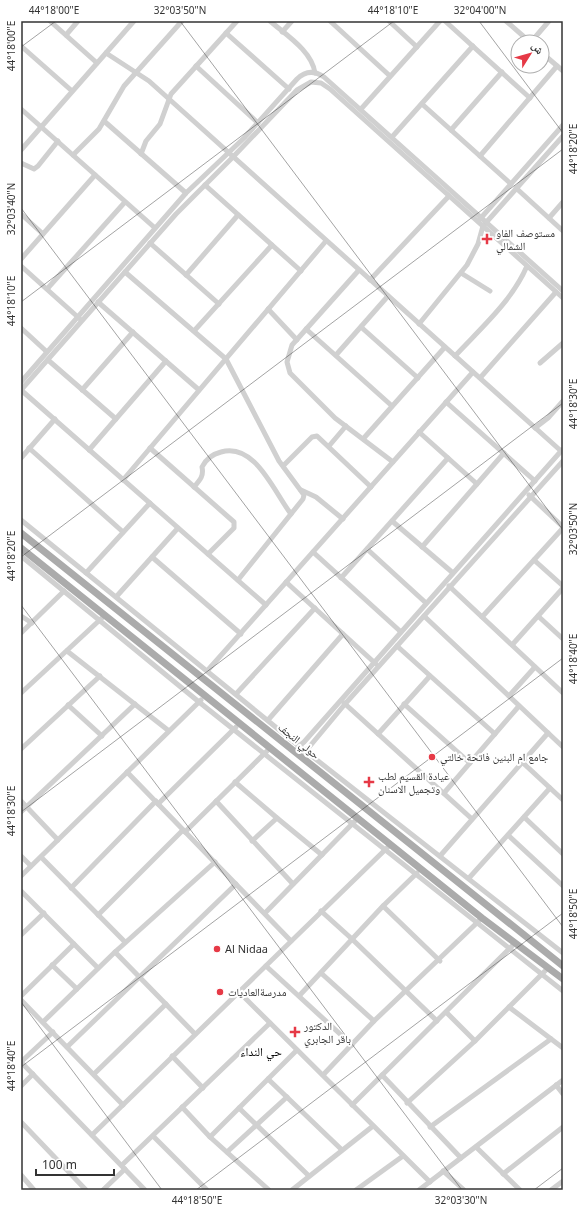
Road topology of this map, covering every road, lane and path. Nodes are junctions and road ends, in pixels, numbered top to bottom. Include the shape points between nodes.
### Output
1 (50, 21) edge
2 (78, 21) edge
3 (134, 21) edge
4 (182, 21) edge
5 (237, 21) edge
6 (270, 21) edge
7 (292, 21) edge
8 (330, 21) edge
9 (389, 21) edge
10 (440, 21) edge
11 (445, 21) edge
12 (506, 21) edge
13 (549, 21) edge
14 (282, 32) junction
15 (226, 33) junction
16 (521, 34) edge
17 (537, 34) edge
18 (66, 35) junction
19 (21, 46) edge
20 (473, 46) junction
21 (417, 47) junction
22 (106, 53) junction
23 (550, 60) edge
24 (97, 63) junction
25 (196, 66) junction
26 (557, 66) junction
27 (563, 71) edge
28 (136, 72) junction
29 (315, 72) junction
30 (502, 72) junction
31 (390, 76) junction
32 (289, 89) junction
33 (72, 91) junction
34 (530, 98) junction
35 (169, 100) junction
36 (422, 104) junction
37 (21, 109) edge
38 (361, 109) junction
39 (104, 121) junction
40 (258, 123) junction
41 (563, 125) edge
42 (41, 127) junction
43 (451, 130) junction
44 (563, 136) edge
45 (392, 137) junction
46 (58, 142) junction
47 (21, 150) edge
48 (228, 153) junction
49 (141, 154) junction
50 (73, 155) junction
51 (480, 156) junction
52 (233, 157) junction
53 (21, 163) edge
54 (95, 175) junction
55 (511, 184) junction
56 (205, 185) junction
57 (516, 188) junction
58 (186, 193) junction
59 (449, 196) junction
60 (125, 202) junction
61 (563, 202) edge
62 (21, 214) edge
63 (238, 215) junction
64 (549, 218) junction
65 (479, 220) junction
66 (485, 224) junction
67 (155, 228) junction
68 (563, 231) edge
69 (43, 234) junction
70 (326, 241) junction
71 (150, 243) junction
72 (272, 245) junction
73 (21, 259) edge
74 (21, 266) edge
75 (527, 266) junction
76 (359, 270) junction
77 (301, 271) junction
78 (125, 272) junction
79 (461, 273) junction
80 (186, 275) junction
81 (370, 280) junction
82 (47, 289) junction
83 (490, 291) dead end
84 (563, 291) edge
85 (556, 292) junction
86 (388, 296) junction
87 (563, 298) edge
88 (98, 302) junction
89 (219, 304) junction
90 (268, 309) junction
91 (80, 318) junction
92 (419, 324) junction
93 (361, 327) junction
94 (21, 328) edge
95 (306, 329) junction
96 (133, 332) junction
97 (194, 332) junction
98 (297, 340) junction
99 (563, 343) edge
100 (445, 347) junction
101 (47, 352) junction
102 (336, 355) junction
103 (454, 356) junction
104 (226, 359) junction
105 (48, 360) junction
106 (166, 362) junction
107 (540, 364) dead end
108 (473, 372) junction
109 (418, 378) junction
110 (480, 378) junction
111 (21, 382) edge
112 (21, 390) edge
113 (82, 390) junction
114 (199, 390) junction
115 (563, 401) edge
116 (446, 402) junction
117 (392, 406) junction
118 (55, 419) junction
119 (116, 419) junction
120 (346, 426) junction
121 (535, 428) junction
122 (419, 432) junction
123 (363, 439) junction
124 (329, 446) junction
125 (29, 448) junction
126 (150, 448) junction
127 (89, 450) junction
128 (562, 450) edge
129 (504, 453) junction
130 (21, 458) edge
131 (448, 458) junction
132 (563, 460) edge
133 (393, 462) junction
134 (283, 466) junction
135 (123, 480) junction
136 (535, 481) junction
137 (477, 484) junction
138 (194, 487) junction
139 (371, 487) junction
140 (301, 490) junction
141 (525, 492) junction
142 (530, 497) junction
143 (150, 503) junction
144 (291, 514) junction
145 (343, 518) junction
146 (21, 520) edge
147 (392, 521) junction
148 (563, 527) edge
149 (178, 528) junction
150 (123, 532) junction
151 (21, 533) edge
152 (422, 547) junction
153 (21, 548) edge
154 (367, 549) junction
155 (313, 552) junction
156 (208, 554) junction
157 (21, 556) edge
158 (152, 557) junction
159 (534, 560) junction
160 (43, 570) junction
161 (86, 573) junction
162 (453, 573) junction
163 (341, 578) junction
164 (238, 580) junction
165 (286, 582) junction
166 (445, 582) junction
167 (450, 587) junction
168 (563, 587) edge
169 (64, 591) junction
170 (116, 597) junction
171 (426, 603) junction
172 (266, 605) junction
173 (315, 608) junction
174 (21, 616) edge
175 (424, 616) junction
176 (538, 616) junction
177 (103, 617) junction
178 (482, 617) junction
179 (32, 623) junction
180 (401, 632) junction
181 (21, 633) edge
182 (241, 634) junction
183 (343, 634) junction
184 (563, 639) edge
185 (137, 645) junction
186 (512, 645) junction
187 (397, 646) junction
188 (67, 651) junction
189 (168, 651) junction
190 (160, 659) junction
191 (374, 662) junction
192 (185, 664) junction
193 (379, 666) junction
194 (535, 667) junction
195 (207, 671) junction
196 (178, 673) junction
197 (100, 676) junction
198 (430, 676) junction
199 (21, 693) edge
200 (563, 693) edge
201 (236, 694) junction
202 (206, 696) junction
203 (509, 696) junction
204 (340, 700) junction
205 (199, 702) junction
206 (135, 704) junction
207 (345, 704) junction
208 (404, 704) junction
209 (68, 706) junction
210 (519, 706) junction
211 (268, 720) junction
212 (240, 723) junction
213 (234, 729) junction
214 (170, 731) junction
215 (548, 733) junction
216 (378, 734) junction
217 (495, 734) junction
218 (102, 736) junction
219 (300, 746) junction
220 (270, 747) junction
221 (563, 747) edge
222 (290, 748) junction
223 (21, 749) edge
224 (305, 751) junction
225 (264, 753) junction
226 (304, 759) junction
227 (522, 762) junction
228 (470, 763) junction
229 (127, 772) junction
230 (235, 782) junction
231 (550, 788) junction
232 (444, 793) junction
233 (563, 800) edge
234 (21, 801) edge
235 (216, 801) junction
236 (157, 802) junction
237 (26, 806) junction
238 (21, 812) edge
239 (524, 817) junction
240 (277, 818) junction
241 (356, 820) junction
242 (472, 820) junction
243 (184, 831) junction
244 (508, 835) junction
245 (58, 840) junction
246 (252, 841) junction
247 (392, 844) junction
248 (386, 850) junction
249 (322, 854) junction
250 (563, 854) edge
251 (21, 856) edge
252 (440, 856) junction
253 (41, 857) junction
254 (215, 862) junction
255 (31, 866) junction
256 (422, 868) junction
257 (416, 874) junction
258 (21, 876) edge
259 (469, 878) junction
260 (236, 884) junction
261 (293, 884) junction
262 (563, 886) edge
263 (71, 888) junction
264 (21, 891) edge
265 (383, 906) junction
266 (321, 911) junction
267 (44, 913) junction
268 (265, 913) junction
269 (98, 915) junction
270 (480, 921) junction
271 (21, 936) edge
272 (352, 939) junction
273 (291, 940) junction
274 (125, 942) junction
275 (74, 944) junction
276 (512, 946) junction
277 (115, 952) junction
278 (563, 952) edge
279 (440, 961) junction
280 (52, 965) junction
281 (266, 966) junction
282 (563, 966) edge
283 (98, 968) junction
284 (548, 968) junction
285 (321, 972) junction
286 (541, 974) junction
287 (140, 978) junction
288 (563, 979) edge
289 (76, 989) junction
290 (563, 991) edge
291 (238, 992) junction
292 (407, 992) junction
293 (21, 996) edge
294 (299, 996) junction
295 (21, 1000) edge
296 (166, 1004) junction
297 (509, 1008) junction
298 (446, 1012) junction
299 (374, 1021) junction
300 (437, 1021) junction
301 (43, 1022) junction
302 (270, 1023) junction
303 (53, 1032) junction
304 (195, 1034) junction
305 (551, 1039) junction
306 (475, 1040) junction
307 (352, 1045) junction
308 (67, 1047) junction
309 (563, 1048) edge
310 (297, 1050) junction
311 (172, 1056) junction
312 (21, 1062) edge
313 (33, 1074) junction
314 (94, 1074) junction
315 (323, 1075) junction
316 (382, 1075) junction
317 (268, 1079) junction
318 (563, 1080) edge
319 (556, 1085) junction
320 (21, 1086) edge
321 (203, 1088) junction
322 (563, 1094) edge
323 (287, 1097) junction
324 (407, 1103) junction
325 (123, 1105) junction
326 (352, 1105) junction
327 (182, 1107) junction
328 (239, 1108) junction
329 (21, 1122) edge
330 (257, 1125) junction
331 (374, 1126) junction
332 (430, 1126) junction
333 (563, 1127) edge
334 (92, 1135) junction
335 (153, 1136) junction
336 (210, 1137) junction
337 (476, 1146) junction
338 (342, 1150) junction
339 (227, 1152) junction
340 (403, 1156) junction
341 (461, 1158) junction
342 (123, 1167) junction
343 (443, 1171) junction
344 (503, 1174) junction
345 (21, 1176) edge
346 (309, 1176) junction
347 (563, 1181) edge
348 (430, 1182) junction
349 (34, 1190) edge
350 (86, 1190) edge
351 (103, 1190) edge
352 (146, 1190) edge
353 (207, 1190) edge
354 (269, 1190) edge
355 (292, 1190) edge
356 (356, 1190) edge
357 (419, 1190) edge
358 (464, 1190) edge
359 (520, 1190) edge
360 (551, 1190) edge

1 - 18 street
2 - 18 street
3 - 22 street
4 - 28 street
5 - 15 street
6 - 14 street
7 - 14 street
8 - 31 street
9 - 21 street
10 - 21 street
11 - 20 street
12 - 16 street
13 - 17 street
14 - 29 street via 310,59
15 - 25 street
15 - 32 street
18 - 24 street
19 - 33 street
20 - 30 street
20 - 36 street
21 - 31 street
22 - 24 street
22 - 28 street
23 - 26 street
24 - 33 street
25 - 35 street via 171,94
25 - 40 street
26 - 27 street
26 - 34 street
28 - 35 street
28 - 39 street via 124,86
29 - 32 street via 305,73
29 - 38 street via 324,76
30 - 34 street
30 - 43 street
31 - 38 street
32 - 40 street
33 - 42 street
34 - 51 street
35 - 48 street
35 - 49 street via 160,124 146,141
36 - 43 street
36 - 45 street
37 - 42 street
38 - 45 street
39 - 49 street
39 - 50 street
40 - 48 street
41 - 55 street
42 - 46 street
42 - 47 street
43 - 51 street
44 - 57 street
45 - 65 street
46 - 50 street
46 - 53 street via 34,169
48 - 52 street
48 - 58 street
49 - 58 street
50 - 54 street
51 - 55 street
52 - 56 street
52 - 59 street via 301,86 316,82 330,90
52 - 70 street
54 - 60 street
54 - 69 street
55 - 65 street
56 - 63 street
56 - 71 street
57 - 64 street
57 - 66 street
58 - 67 street
59 - 65 street
59 - 81 street
60 - 67 street
60 - 82 street
61 - 64 street
62 - 69 street
63 - 72 street
63 - 80 street
64 - 68 street
65 - 66 street
66 - 75 street
66 - 79 street via 474,254
66 - 84 street
67 - 91 street
69 - 73 street
70 - 76 street
70 - 77 street
71 - 78 street
71 - 80 street
72 - 77 street
72 - 89 street
74 - 82 street
75 - 85 street
75 - 103 street via 520,282 508,298
76 - 81 street
76 - 95 street
77 - 90 street
78 - 88 street
78 - 97 street
79 - 83 street
79 - 92 street
80 - 89 street
81 - 86 street
82 - 91 street
85 - 87 street
85 - 110 street
86 - 92 street
86 - 93 street
88 - 91 street
88 - 96 street
89 - 97 street
90 - 98 street
90 - 104 street
91 - 101 street
91 - 105 street
92 - 100 street
93 - 102 street
93 - 109 street
94 - 101 street
95 - 98 street
95 - 102 street
96 - 106 street
96 - 113 street
97 - 104 street
98 - 120 street via 292,345 287,362 290,373
99 - 107 street
100 - 103 street
100 - 109 street
101 - 111 street
102 - 117 street
103 - 108 street
104 - 114 street
104 - 134 street
105 - 112 street
105 - 113 street
106 - 114 street
106 - 119 street
108 - 110 street
108 - 116 street
109 - 117 street
110 - 121 street
112 - 118 street
113 - 119 street
114 - 126 street
115 - 121 street
116 - 122 street
116 - 129 street
117 - 123 street
118 - 125 street
118 - 127 street
119 - 127 street
120 - 123 street
120 - 124 street
121 - 128 street
122 - 131 street
122 - 133 street
123 - 133 street
124 - 134 street via 317,436 312,437
124 - 139 street
125 - 130 street
125 - 150 street
126 - 135 street
126 - 138 street
127 - 135 street
128 - 136 street
129 - 136 street
129 - 137 street
131 - 137 street
131 - 147 street
132 - 142 street
133 - 139 street
134 - 140 street
135 - 143 street
136 - 141 street
137 - 152 street
138 - 144 street via 201,478 202,467 209,458 224,451 242,452 259,468
138 - 156 street via 235,524
139 - 145 street
140 - 144 street via 303,499
140 - 145 street via 316,497
141 - 142 street
141 - 162 street
142 - 148 street
142 - 167 street
143 - 149 street
143 - 150 street
144 - 164 street
145 - 155 street
146 - 161 street
147 - 152 street
147 - 154 street
148 - 159 street
149 - 156 street
149 - 158 street
150 - 161 street
151 - 189 main road, حولي النجف
152 - 162 street
153 - 160 main road, حولي النجف
154 - 163 street
154 - 171 street
155 - 163 street
155 - 165 street
156 - 164 street
157 - 160 street
158 - 170 street
158 - 182 street
159 - 168 street
159 - 178 street
160 - 169 street
160 - 177 main road, حولي النجف
161 - 170 street
162 - 166 street
163 - 180 street
164 - 172 street
165 - 172 street
165 - 173 street
166 - 167 street
166 - 171 street
167 - 175 street
167 - 178 street
168 - 176 street
169 - 177 street
169 - 179 street
170 - 195 street
171 - 180 street
172 - 182 street
173 - 183 street
173 - 201 street
174 - 179 street
175 - 187 street
175 - 203 street
176 - 184 street
176 - 186 street
177 - 185 main road, حولي النجف
177 - 188 street
178 - 186 street
179 - 181 street
180 - 191 street
182 - 195 street
183 - 191 street
183 - 211 street
185 - 190 main road, حولي النجف
185 - 205 street
186 - 194 street
187 - 193 street
187 - 198 street
188 - 197 street
188 - 199 street
189 - 190 main road via 166,657
189 - 192 main road, حولي النجف
190 - 196 main road, حولي النجف
191 - 193 street
191 - 204 street
192 - 196 main road
192 - 222 main road, حولي النجف
193 - 207 street
194 - 200 street
194 - 203 street
195 - 201 street
196 - 202 main road, حولي النجف
197 - 206 street
197 - 209 street
198 - 208 street
198 - 217 street
201 - 211 street
202 - 205 street
202 - 212 main road, حولي النجف
203 - 210 street
204 - 207 street
204 - 219 street
205 - 213 street
205 - 214 street
206 - 214 street
206 - 218 street
207 - 216 street
207 - 224 street
208 - 216 street
208 - 228 street
209 - 218 street
209 - 223 street
210 - 215 street
210 - 217 street
211 - 219 street
212 - 213 street
212 - 220 main road, حولي النجف
213 - 225 street
213 - 236 street
214 - 229 street
215 - 221 street
215 - 227 street
216 - 232 street
217 - 228 street
218 - 237 street
219 - 222 street
219 - 224 street
220 - 225 street
220 - 241 main road, حولي النجف
222 - 226 main road, حولي النجف
224 - 226 street
224 - 252 street
225 - 230 street
225 - 241 street
226 - 282 main road, حولي النجف
227 - 231 street
227 - 242 street
228 - 232 street
229 - 236 street
229 - 245 street
230 - 235 street
230 - 240 street
231 - 233 street
231 - 239 street
232 - 242 street
234 - 237 street
235 - 243 street
235 - 246 street
236 - 243 street
236 - 263 street
237 - 238 street
237 - 245 street
239 - 244 street
239 - 250 street
240 - 246 street
240 - 249 street
241 - 247 main road, حولي النجف
241 - 248 street
241 - 249 street
242 - 252 street
243 - 254 street
243 - 269 street
244 - 259 street
244 - 262 street
245 - 253 street
246 - 261 street
247 - 248 street
247 - 256 main road, حولي النجف
248 - 257 street
248 - 266 street
249 - 261 street
251 - 255 street
252 - 259 street
253 - 255 street
253 - 263 street
254 - 260 street
254 - 274 street
255 - 258 street
256 - 257 street
256 - 270 main road, حولي النجف
257 - 265 street
257 - 270 street
259 - 278 street
260 - 268 street
260 - 287 street
261 - 268 street
263 - 269 street
264 - 267 street
265 - 272 street
265 - 279 street
266 - 272 street
266 - 273 street
267 - 271 street
267 - 275 street
268 - 273 street
269 - 274 street
270 - 276 main road, حولي النجف
270 - 279 street
272 - 285 street
272 - 292 street
273 - 281 street
274 - 277 street
275 - 280 street
275 - 283 street
276 - 284 main road, حولي النجف
276 - 286 street
276 - 298 street
277 - 283 street
277 - 287 street
279 - 292 street
280 - 289 street
280 - 293 street
281 - 291 street
281 - 294 street
283 - 289 street
284 - 286 street
284 - 288 main road, حولي النجف
285 - 294 street
285 - 299 street
286 - 290 street
286 - 297 street
287 - 296 street
287 - 308 street
289 - 301 street
291 - 302 street
291 - 304 street
292 - 299 street
292 - 300 street
294 - 307 street
295 - 301 street
296 - 304 street
296 - 314 street
297 - 305 street
297 - 306 street
298 - 300 street
298 - 306 street
299 - 307 street
300 - 316 street
301 - 303 street
302 - 310 street
302 - 321 street
303 - 308 street
303 - 312 street
304 - 311 street
305 - 309 street
305 - 332 street
306 - 324 street
307 - 315 street
308 - 314 street
310 - 315 street
310 - 317 street
311 - 321 street
311 - 325 street
312 - 313 street
313 - 320 street
313 - 334 street
314 - 325 street
315 - 326 street
316 - 324 street
316 - 326 street
317 - 323 street
317 - 328 street
318 - 319 street
319 - 322 street
319 - 337 street
321 - 327 street
323 - 330 street
323 - 338 street
324 - 332 street
325 - 334 street
326 - 331 street
327 - 335 street
327 - 336 street
328 - 330 street
328 - 336 street
329 - 350 street
330 - 339 street
330 - 346 street
331 - 338 street
331 - 340 street
332 - 341 street
333 - 344 street
334 - 342 street
335 - 342 street
335 - 353 street
336 - 339 street
337 - 341 street
337 - 344 street
338 - 346 street
339 - 354 street
340 - 348 street
340 - 356 street
341 - 343 street
342 - 351 street
342 - 352 street
343 - 348 street
343 - 358 street
344 - 359 street
345 - 349 street
346 - 355 street
347 - 360 street
348 - 357 street

